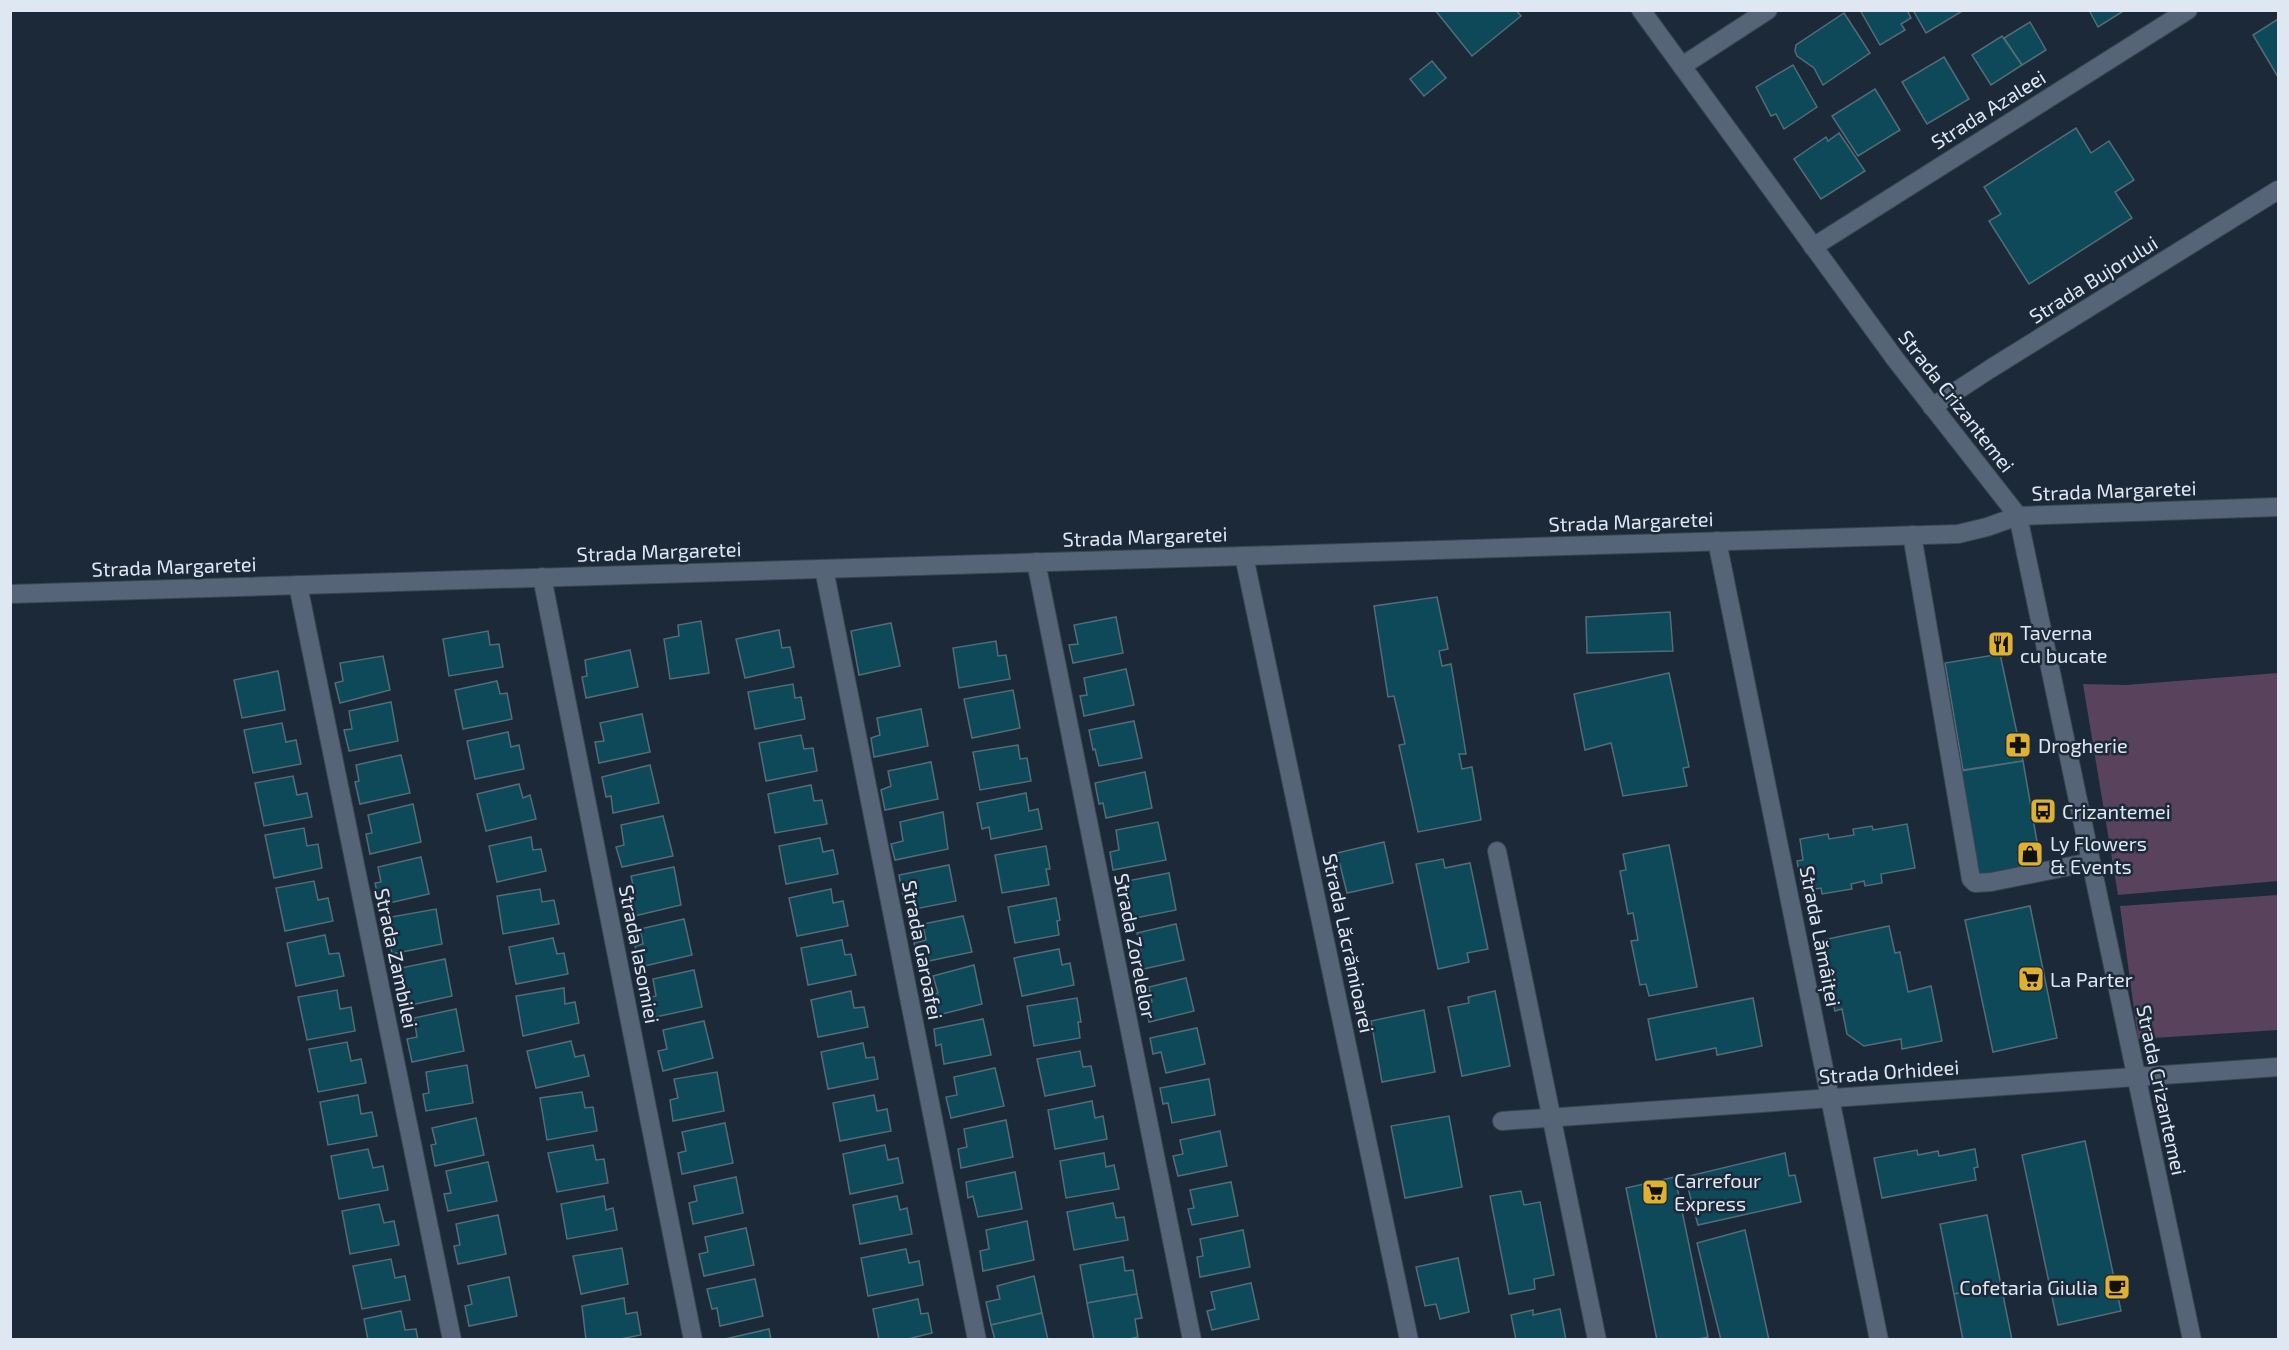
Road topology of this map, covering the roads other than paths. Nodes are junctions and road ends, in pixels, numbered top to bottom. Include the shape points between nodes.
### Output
1 (1641, 10) edge
2 (1768, 10) edge
3 (2188, 10) edge
4 (1682, 66) junction
5 (2278, 190) edge
6 (1813, 247) junction
7 (1932, 407) junction
8 (2278, 507) edge
9 (2018, 516) junction
10 (1912, 535) junction
11 (1718, 541) junction
12 (1244, 556) junction
13 (1036, 562) junction
14 (824, 569) junction
15 (542, 578) junction
16 (298, 585) junction
17 (10, 594) edge
18 (1497, 851) dead end
19 (2091, 862) junction
20 (2278, 1067) edge
21 (2136, 1077) junction
22 (1830, 1098) junction
23 (1552, 1117) junction
24 (1502, 1121) dead end
25 (452, 1340) edge
26 (693, 1340) edge
27 (977, 1340) edge
28 (1192, 1340) edge
29 (1409, 1340) edge
30 (1597, 1340) edge
31 (1879, 1340) edge
32 (2192, 1340) edge

1 - 4 street, Strada Crizantemei
2 - 4 street
3 - 6 street, Strada Azaleei
4 - 6 street, Strada Crizantemei
5 - 7 street, Strada Bujorului
6 - 7 street, Strada Crizantemei
7 - 9 street, Strada Crizantemei
8 - 9 street, Strada Margaretei
9 - 10 street, Strada Margaretei via 1958,534
9 - 19 street, Strada Crizantemei
10 - 11 street, Strada Margaretei
10 - 19 street via 1971,879 1991,882
11 - 12 street, Strada Margaretei
11 - 22 street, Strada Lămâiței
12 - 13 street, Strada Margaretei
12 - 29 street, Strada Lăcrămioarei
13 - 14 street, Strada Margaretei
13 - 28 street, Strada Zorelelor
14 - 15 street, Strada Margaretei
14 - 27 street, Strada Garoafei
15 - 16 street, Strada Margaretei
15 - 26 street, Strada Iasomiei
16 - 17 street, Strada Margaretei
16 - 25 street, Strada Zambilei
18 - 23 street
19 - 21 street, Strada Crizantemei
20 - 21 street, Strada Orhideei
21 - 22 street, Strada Orhideei
21 - 32 street, Strada Crizantemei
22 - 23 street, Strada Orhideei
22 - 31 street, Strada Lămâiței
23 - 24 street, Strada Orhideei
23 - 30 street

